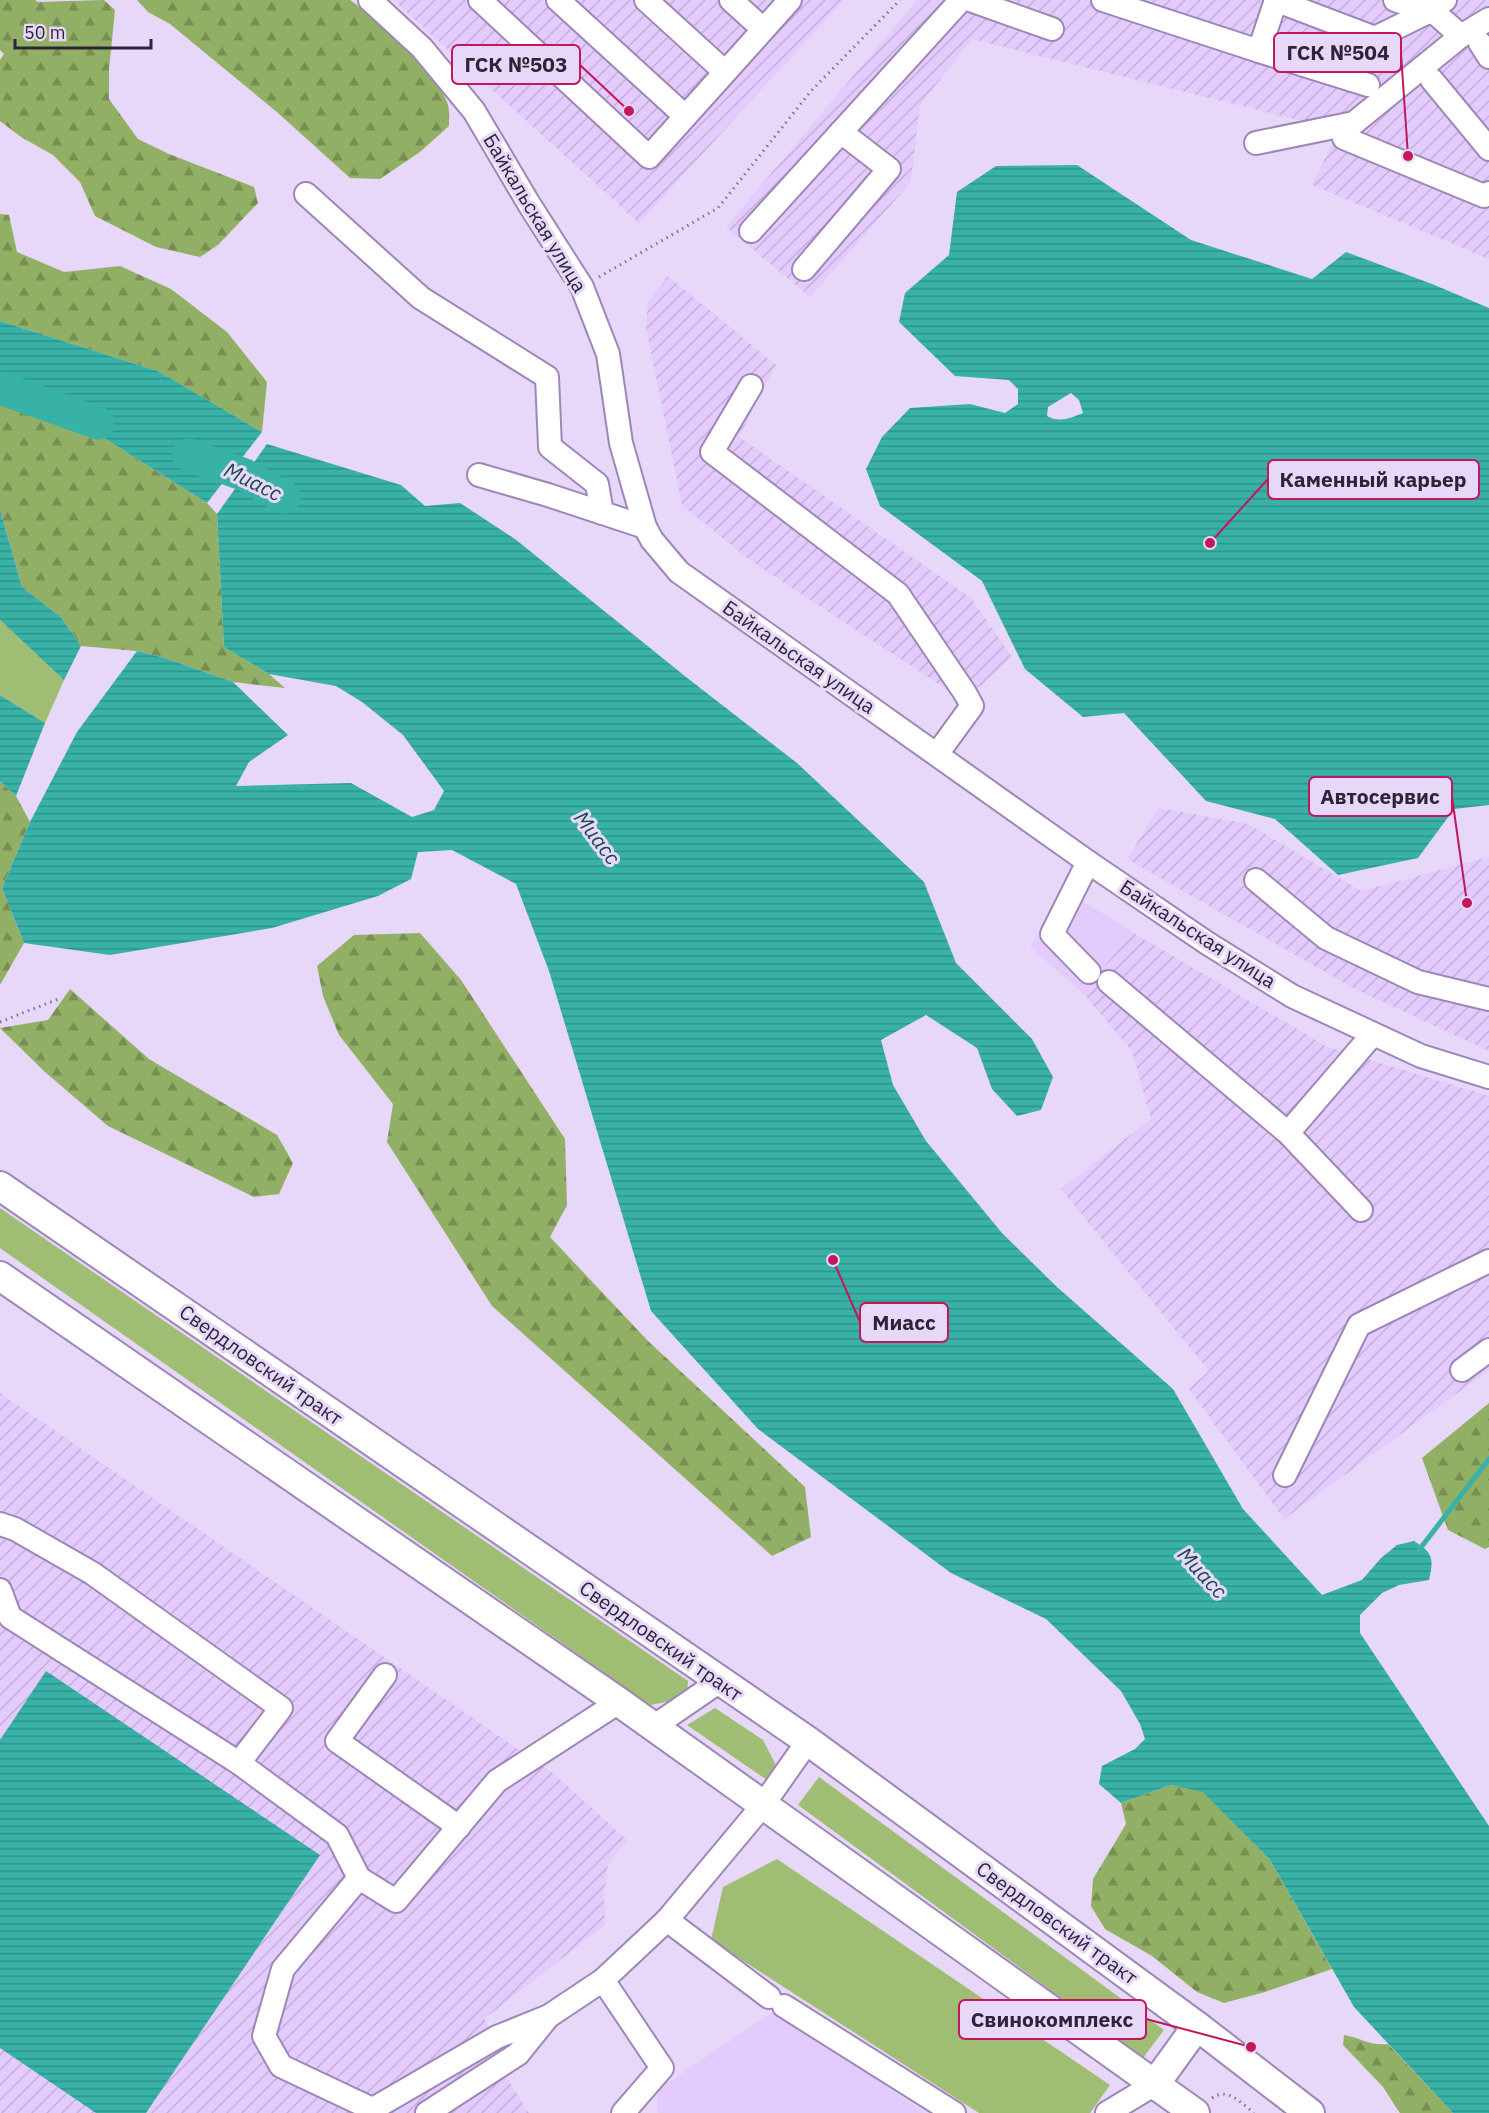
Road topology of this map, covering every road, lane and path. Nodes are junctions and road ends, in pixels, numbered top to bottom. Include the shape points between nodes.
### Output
1 (370, 0) edge
2 (480, 0) edge
3 (558, 0) edge
4 (646, 0) edge
5 (731, 0) edge
6 (790, 0) edge
7 (900, 0) edge
8 (961, 0) edge
9 (970, 0) edge
10 (1103, 0) edge
11 (1275, 0) edge
12 (1395, 0) edge
13 (1436, 6) edge
14 (1489, 19) edge
15 (763, 29) junction
16 (1052, 29) dead end
17 (1477, 45) edge
18 (1259, 51) junction
19 (725, 72) junction
20 (1432, 80) dead end
21 (1368, 85) dead end
22 (685, 116) junction
23 (841, 132) junction
24 (1344, 138) dead end
25 (1256, 143) dead end
26 (1489, 149) edge
27 (1489, 193) edge
28 (306, 194) dead end
29 (751, 231) dead end
30 (804, 269) dead end
31 (582, 287) junction
32 (751, 386) dead end
33 (479, 475) dead end
34 (602, 513) junction
35 (645, 527) junction
36 (937, 754) junction
37 (1088, 862) junction
38 (1256, 880) dead end
39 (61, 998) dead end
40 (1489, 999) edge
41 (0, 1022) edge
42 (1373, 1034) junction
43 (1489, 1077) edge
44 (1288, 1132) junction
45 (0, 1186) edge
46 (1361, 1210) dead end
47 (1489, 1261) edge
48 (0, 1276) edge
49 (1489, 1350) edge
50 (1462, 1370) dead end
51 (1285, 1475) dead end
52 (0, 1524) edge
53 (0, 1590) edge
54 (385, 1675) dead end
55 (720, 1681) junction
56 (619, 1702) junction
57 (653, 1727) junction
58 (808, 1742) junction
59 (239, 1763) junction
60 (763, 1805) junction
61 (459, 1827) junction
62 (359, 1878) junction
63 (667, 1920) junction
64 (603, 1980) junction
65 (549, 2016) junction
66 (1197, 2026) junction
67 (1155, 2084) junction
68 (1202, 2107) edge
69 (369, 2111) edge
70 (427, 2113) edge
71 (623, 2113) edge
72 (954, 2113) edge
73 (1107, 2113) edge
74 (1254, 2113) edge
75 (1310, 2113) edge

1 - 31 street, Байкальская улица via 422,48 474,111
2 - 22 street via 649,157
3 - 22 street
4 - 19 street
5 - 15 street
6 - 15 street
7 - 31 path via 811,91 718,208
8 - 23 street
9 - 16 street
10 - 18 street
11 - 13 street via 1376,38
11 - 18 street
12 - 13 street
13 - 17 street via 1436,14
14 - 17 street
15 - 19 street
17 - 25 street via 1354,123
18 - 21 street
19 - 22 street
20 - 26 street
23 - 29 street
23 - 30 street via 889,169
24 - 27 street via 1484,196
28 - 34 street via 421,298 547,377 550,447 597,484
31 - 35 street, Байкальская улица via 608,354 621,443
32 - 36 street via 712,452 898,594 972,706
33 - 34 street
34 - 35 street
35 - 36 street, Байкальская улица via 679,572
36 - 37 street, Байкальская улица
37 - 42 street, Байкальская улица via 1292,996
37 - 44 street via 1052,934
38 - 40 street via 1326,938 1418,982
39 - 41 path
42 - 43 street, Байкальская улица via 1421,1056
42 - 44 street
44 - 46 street
45 - 55 main road, Свердловский тракт
47 - 51 street via 1359,1325
48 - 56 main road
49 - 50 street
52 - 59 street via 92,1573 281,1708
53 - 59 street via 10,1617
54 - 61 street via 337,1741
55 - 57 street
55 - 58 main road, Свердловский тракт
56 - 57 main road
56 - 61 street via 497,1781
57 - 60 main road
58 - 60 street
58 - 66 main road, Свердловский тракт
59 - 62 street via 337,1835
60 - 63 street
60 - 67 main road
61 - 62 street via 396,1900
62 - 69 street via 283,1968 264,2036 281,2066
63 - 64 street
63 - 72 street via 777,2002
64 - 65 street
64 - 71 street via 662,2068
65 - 69 street via 497,2037
65 - 70 street via 518,2054
66 - 67 main road
66 - 75 main road, Свердловский тракт
67 - 68 main road
67 - 73 street
68 - 74 path via 1221,2093

